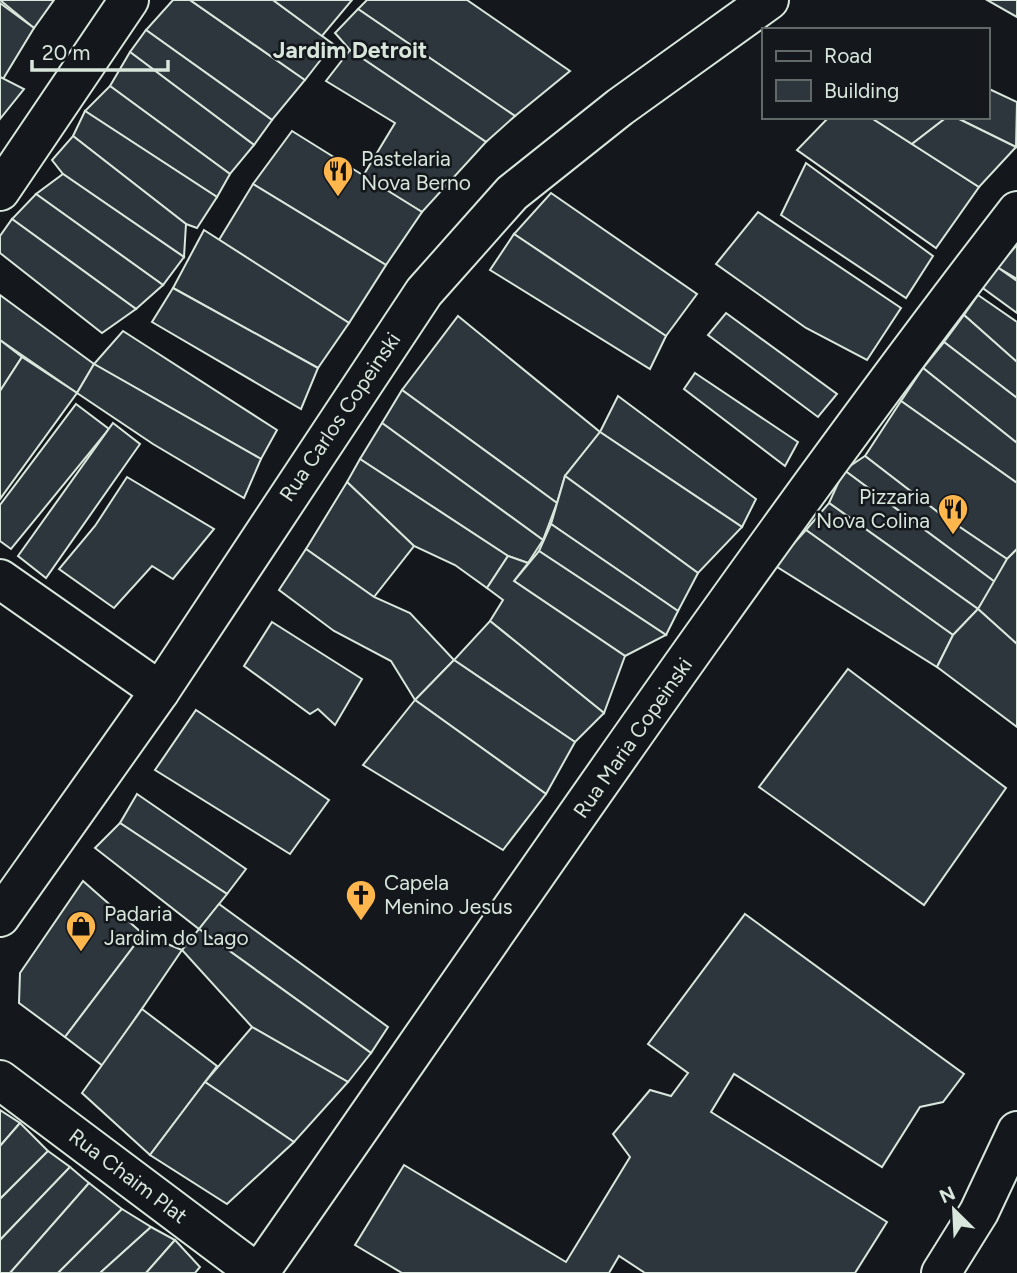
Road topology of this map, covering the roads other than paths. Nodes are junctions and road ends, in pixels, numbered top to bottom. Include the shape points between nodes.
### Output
1 (129, 0) edge
2 (769, 0) edge
3 (0, 191) edge
4 (1017, 211) edge
5 (0, 579) edge
6 (160, 691) junction
7 (0, 917) edge
8 (0, 1080) edge
9 (1017, 1131) edge
10 (258, 1273) edge
11 (940, 1273) edge

1 - 3 street
2 - 6 street, Rua Carlos Copeinski via 559,155 512,194 469,239 424,292
4 - 10 street, Rua Maria Copeinski via 640,727
5 - 6 street
6 - 7 street, Rua Carlos Copeinski
8 - 10 street, Rua Chaim Plat
9 - 11 street via 979,1212

